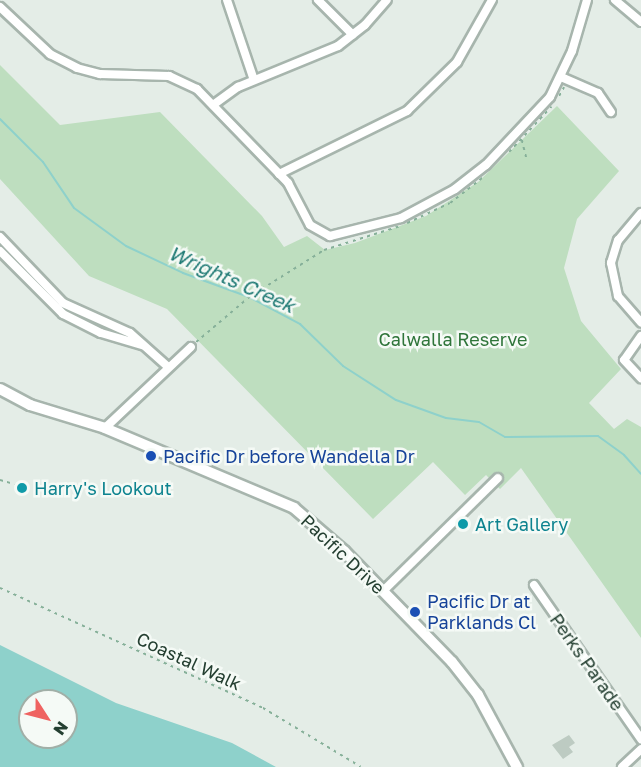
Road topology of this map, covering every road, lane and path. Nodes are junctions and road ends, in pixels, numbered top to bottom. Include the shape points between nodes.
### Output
1 (226, 0) edge
2 (318, 0) edge
3 (387, 0) edge
4 (492, 0) edge
5 (587, 0) edge
6 (615, 0) edge
7 (0, 8) edge
8 (641, 22) edge
9 (353, 35) junction
10 (561, 77) junction
11 (254, 80) junction
12 (213, 105) junction
13 (611, 112) dead end
14 (522, 139) dead end
15 (527, 160) dead end
16 (279, 174) junction
17 (641, 213) edge
18 (0, 237) edge
19 (0, 251) edge
20 (641, 322) edge
21 (641, 336) edge
22 (144, 346) junction
23 (191, 347) dead end
24 (167, 366) junction
25 (641, 378) edge
26 (0, 389) edge
27 (105, 428) junction
28 (498, 478) dead end
29 (0, 480) edge
30 (14, 484) dead end
31 (534, 585) dead end
32 (0, 588) edge
33 (383, 591) junction
34 (641, 739) edge
35 (641, 749) edge
36 (626, 766) edge
37 (361, 767) edge
38 (517, 767) edge

1 - 11 street
2 - 9 street
3 - 9 street
4 - 16 street via 457,62 407,111
5 - 10 street
6 - 8 street
7 - 12 street via 62,62 100,75 179,78
9 - 11 street via 329,52
10 - 13 street via 598,93
10 - 16 street via 540,110 478,172 401,218 351,233 322,234 310,225
11 - 12 street via 231,90
12 - 16 street
14 - 15 path
17 - 20 street via 618,240 611,263 618,296
18 - 22 street via 63,303 130,333
19 - 22 street via 63,314 101,333
21 - 25 street via 626,354 625,362
22 - 24 street
23 - 24 street
24 - 27 street
26 - 27 street, Pacific Drive via 30,405
27 - 33 street, Pacific Drive via 294,508
28 - 33 street
29 - 30 path
31 - 34 street, Perks Parade
32 - 37 path, Coastal Walk via 263,708
33 - 38 street, Pacific Drive via 452,662 478,695
35 - 36 street

